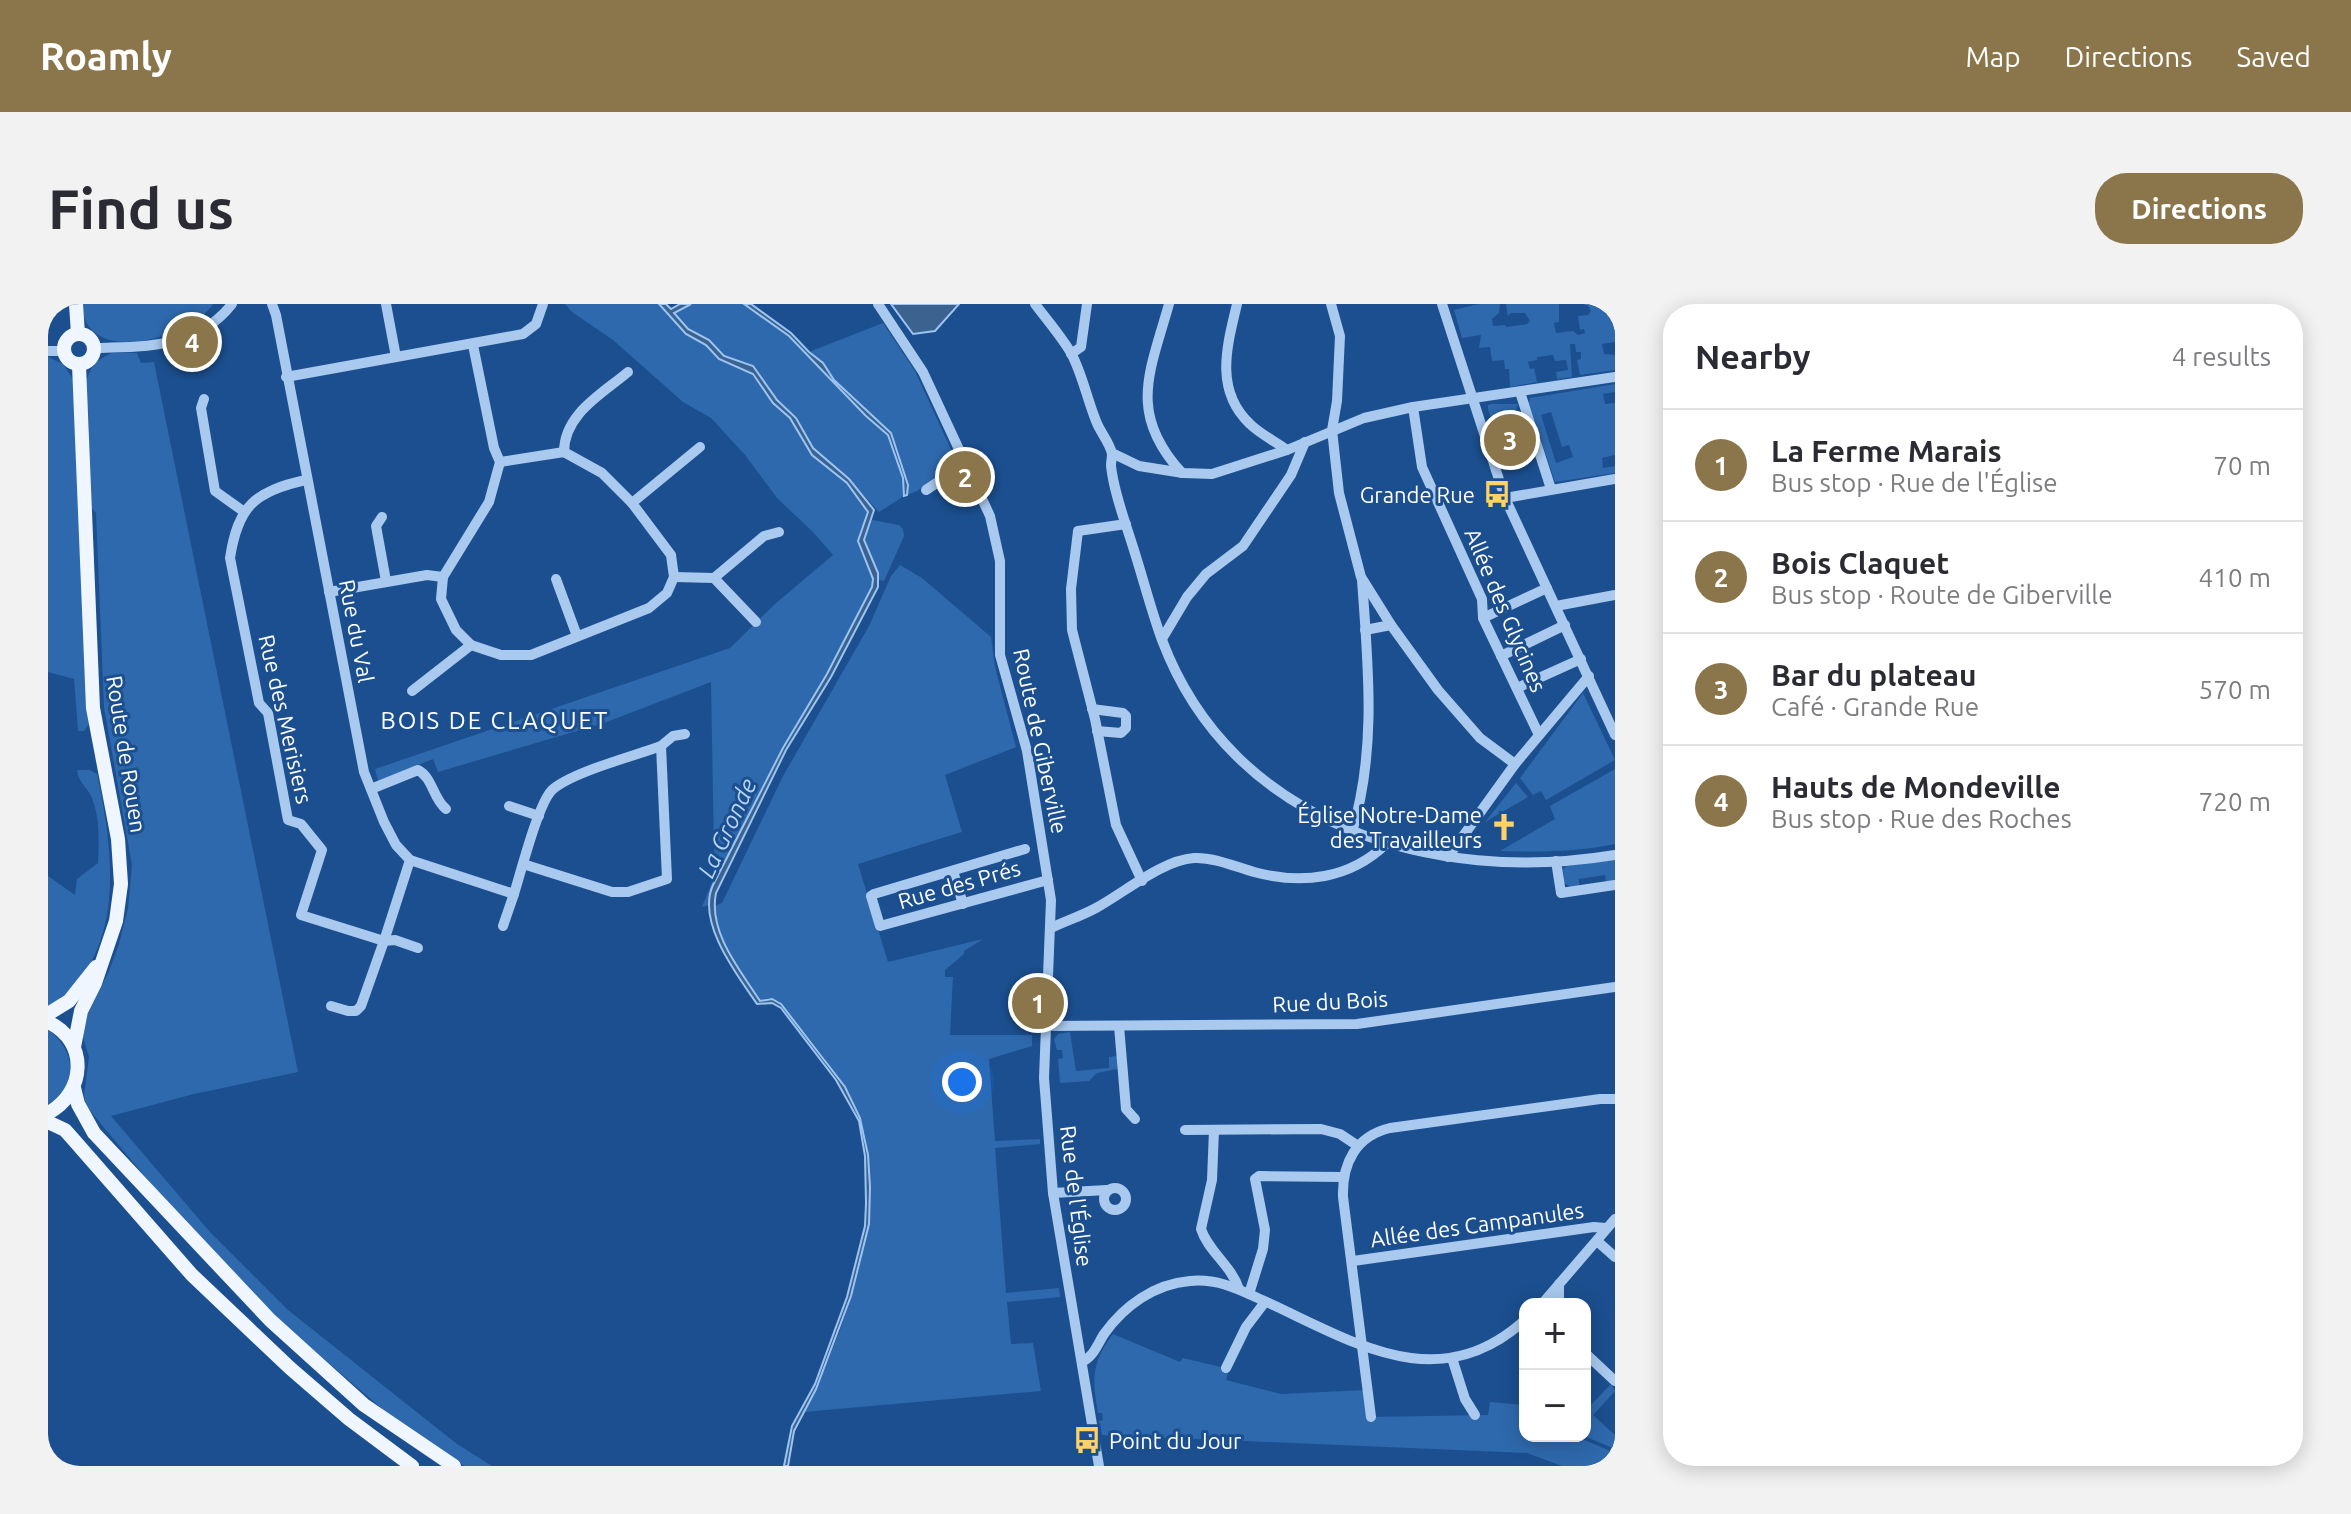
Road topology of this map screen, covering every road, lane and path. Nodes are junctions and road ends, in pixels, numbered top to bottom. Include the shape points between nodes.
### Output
1 (76, 304) edge
2 (232, 304) edge
3 (272, 304) edge
4 (386, 304) edge
5 (543, 304) edge
6 (878, 304) edge
7 (1035, 304) edge
8 (1087, 304) edge
9 (1169, 304) edge
10 (1237, 304) edge
11 (1331, 304) edge
12 (1442, 304) edge
13 (78, 334) junction
14 (473, 345) junction
15 (94, 348) junction
16 (48, 351) edge
17 (64, 351) junction
18 (1071, 354) junction
19 (396, 357) junction
20 (79, 365) junction
21 (628, 372) dead end
22 (286, 377) junction
23 (1615, 377) edge
24 (1520, 392) junction
25 (204, 399) dead end
26 (1472, 399) junction
27 (1413, 407) junction
28 (1332, 430) junction
29 (1305, 442) junction
30 (700, 447) dead end
31 (1287, 450) junction
32 (564, 452) junction
33 (1112, 453) junction
34 (500, 462) junction
35 (966, 463) junction
36 (1183, 473) junction
37 (1615, 479) edge
38 (306, 480) junction
39 (1551, 489) junction
40 (926, 490) dead end
41 (1505, 498) junction
42 (632, 503) junction
43 (243, 511) junction
44 (382, 517) dead end
45 (1126, 524) junction
46 (779, 532) dead end
47 (443, 577) junction
48 (674, 577) junction
49 (1361, 577) junction
50 (714, 578) junction
51 (556, 579) dead end
52 (386, 581) junction
53 (1547, 588) junction
54 (329, 592) junction
55 (1615, 595) edge
56 (1556, 606) junction
57 (1483, 618) junction
58 (756, 622) dead end
59 (1391, 625) junction
60 (1565, 625) junction
61 (1365, 630) junction
62 (577, 636) junction
63 (1162, 639) junction
64 (471, 645) junction
65 (1501, 656) junction
66 (1581, 659) junction
67 (1589, 676) junction
68 (1517, 688) junction
69 (412, 691) dead end
70 (1092, 709) junction
71 (1097, 731) junction
72 (685, 734) dead end
73 (1539, 735) junction
74 (1615, 735) edge
75 (661, 746) junction
76 (1515, 764) junction
77 (371, 789) junction
78 (509, 806) dead end
79 (446, 809) dead end
80 (539, 816) junction
81 (1352, 832) junction
82 (1386, 844) junction
83 (1025, 849) dead end
84 (1615, 855) edge
85 (1448, 857) junction
86 (410, 860) junction
87 (1556, 861) junction
88 (523, 864) junction
89 (953, 871) junction
90 (1048, 880) junction
91 (1142, 881) junction
92 (1615, 885) edge
93 (514, 894) junction
94 (963, 904) junction
95 (503, 926) dead end
96 (1051, 928) junction
97 (384, 941) junction
98 (418, 948) dead end
99 (104, 957) junction
100 (1615, 987) edge
101 (331, 1006) dead end
102 (48, 1014) edge
103 (48, 1022) edge
104 (1045, 1026) junction
105 (1119, 1026) junction
106 (74, 1047) junction
107 (74, 1088) junction
108 (1615, 1099) edge
109 (48, 1113) edge
110 (1135, 1119) dead end
111 (48, 1122) edge
112 (1185, 1130) dead end
113 (1214, 1130) junction
114 (1358, 1146) junction
115 (1342, 1177) junction
116 (1107, 1190) dead end
117 (1053, 1193) junction
118 (1615, 1219) edge
119 (1606, 1228) junction
120 (1597, 1241) junction
121 (1615, 1257) edge
122 (1353, 1261) junction
123 (1559, 1284) junction
124 (1244, 1291) junction
125 (1547, 1298) edge
126 (1559, 1298) edge
127 (1265, 1302) junction
128 (1519, 1326) edge
129 (1363, 1347) junction
130 (1452, 1358) junction
131 (1591, 1359) edge
132 (1082, 1362) junction
133 (1226, 1368) dead end
134 (1615, 1381) edge
135 (1475, 1415) dead end
136 (1371, 1417) dead end
137 (412, 1466) edge
138 (454, 1466) edge
139 (1099, 1466) edge

1 - 13 main road
2 - 15 street via 221,319 199,333 152,346
3 - 22 street, Rue du Val
4 - 19 street
5 - 14 street via 536,324 523,334
6 - 35 street, Route de Giberville via 923,372
7 - 18 street
8 - 18 street via 1081,347
9 - 36 street via 1146,389 1147,409 1158,437
10 - 31 street via 1226,350 1231,396 1250,424
11 - 28 street via 1340,336
12 - 26 street
13 - 15 main road via 89,337
13 - 17 main road via 67,340
14 - 19 street
14 - 34 street
15 - 20 main road via 88,361
16 - 17 street
17 - 20 main road
18 - 33 street
19 - 22 street
20 - 99 main road, Route de Rouen via 93,708 120,860 116,921
21 - 32 street via 577,415
22 - 38 street, Rue du Val
23 - 24 street
24 - 26 street
24 - 39 street
25 - 43 street via 201,408 215,491
26 - 27 street
26 - 41 street
27 - 28 street
27 - 57 street, Allée des Glycines via 1422,467 1482,599
28 - 29 street
28 - 49 street via 1339,493
29 - 31 street
29 - 63 street via 1291,475 1243,546 1206,574
30 - 42 street
31 - 36 street via 1212,474
32 - 34 street
32 - 42 street via 602,473
33 - 36 street via 1139,466
33 - 45 street
34 - 47 street via 489,502
35 - 40 street
35 - 90 street, Route de Giberville via 990,516 1000,561 1000,655 1027,751
37 - 39 street
38 - 43 street via 277,486
38 - 54 street, Rue du Val
39 - 41 street
41 - 53 street
42 - 48 street via 671,555
43 - 97 street, Rue des Merisiers via 230,558 259,703 268,713 288,820 301,824 322,850 301,915
44 - 52 street via 376,526
45 - 63 street
45 - 70 street via 1078,531 1072,630
46 - 50 street via 764,536
47 - 52 street
47 - 64 street via 441,599 456,630
48 - 50 street
48 - 62 street via 667,593 649,608
49 - 59 street
49 - 61 street
50 - 58 street
51 - 62 street
52 - 54 street
53 - 56 street
53 - 57 street
54 - 77 street, Rue du Val
55 - 56 street
56 - 60 street
57 - 65 street, Allée des Glycines
59 - 61 street
59 - 76 street via 1480,738
60 - 65 street
60 - 66 street
61 - 81 street via 1370,697 1366,766
62 - 64 street via 531,655 501,655
63 - 81 street via 1206,720 1253,771 1306,810
64 - 69 street
65 - 68 street, Allée des Glycines
66 - 67 street
66 - 68 street
67 - 73 street
67 - 74 street
68 - 73 street, Allée des Glycines
70 - 71 street
70 - 71 street via 1126,716 1121,733
71 - 91 street via 1116,825
72 - 75 street
73 - 76 street
75 - 80 street via 569,779 551,791
75 - 88 street via 667,879 612,892
76 - 85 street
77 - 79 street via 418,770
77 - 86 street, Rue du Val via 396,845
78 - 80 street
80 - 88 street
81 - 82 street
82 - 85 street
82 - 91 street via 1352,869 1314,878 1279,877 1194,858 1169,864
83 - 89 street
84 - 87 street
85 - 87 street
86 - 93 street
86 - 97 street
87 - 92 street via 1561,893
88 - 93 street
89 - 94 street
89 - 94 street, Rue des Prés via 871,896 880,926
90 - 94 street, Rue des Prés
90 - 96 street, Route de Giberville
91 - 96 street
93 - 95 street
96 - 104 street, Rue de l'Église
97 - 98 street
97 - 101 street via 361,1006 356,1011
99 - 102 main road, Route de Rouen via 69,1001
99 - 106 main road, Route de Rouen via 81,1011
100 - 105 street, Rue du Bois via 1357,1024
103 - 106 main road
104 - 105 street, Rue du Bois
104 - 117 street, Rue de l'Église
105 - 110 street via 1126,1109
106 - 107 main road, Route de Rouen
107 - 109 main road
107 - 138 main road via 94,1133 270,1320 364,1405
108 - 114 street via 1390,1128
111 - 137 main road via 65,1130 192,1275 268,1348
112 - 113 street
113 - 114 street via 1321,1129
113 - 124 street via 1212,1180 1201,1229
114 - 115 street
115 - 122 street
115 - 124 street via 1255,1179 1265,1230 1261,1258
116 - 117 street
117 - 132 street, Rue de l'Église
118 - 119 street
119 - 120 street
119 - 122 street, Allée des Campanules
120 - 121 street
120 - 123 street
122 - 129 street
123 - 125 street
123 - 126 street
124 - 127 street
124 - 132 street via 1221,1282 1189,1281 1160,1288 1123,1311
127 - 129 street
127 - 133 street
128 - 130 street via 1488,1346
129 - 130 street via 1397,1358
129 - 136 street
130 - 135 street
131 - 134 street
132 - 139 street, Rue de l'Église

